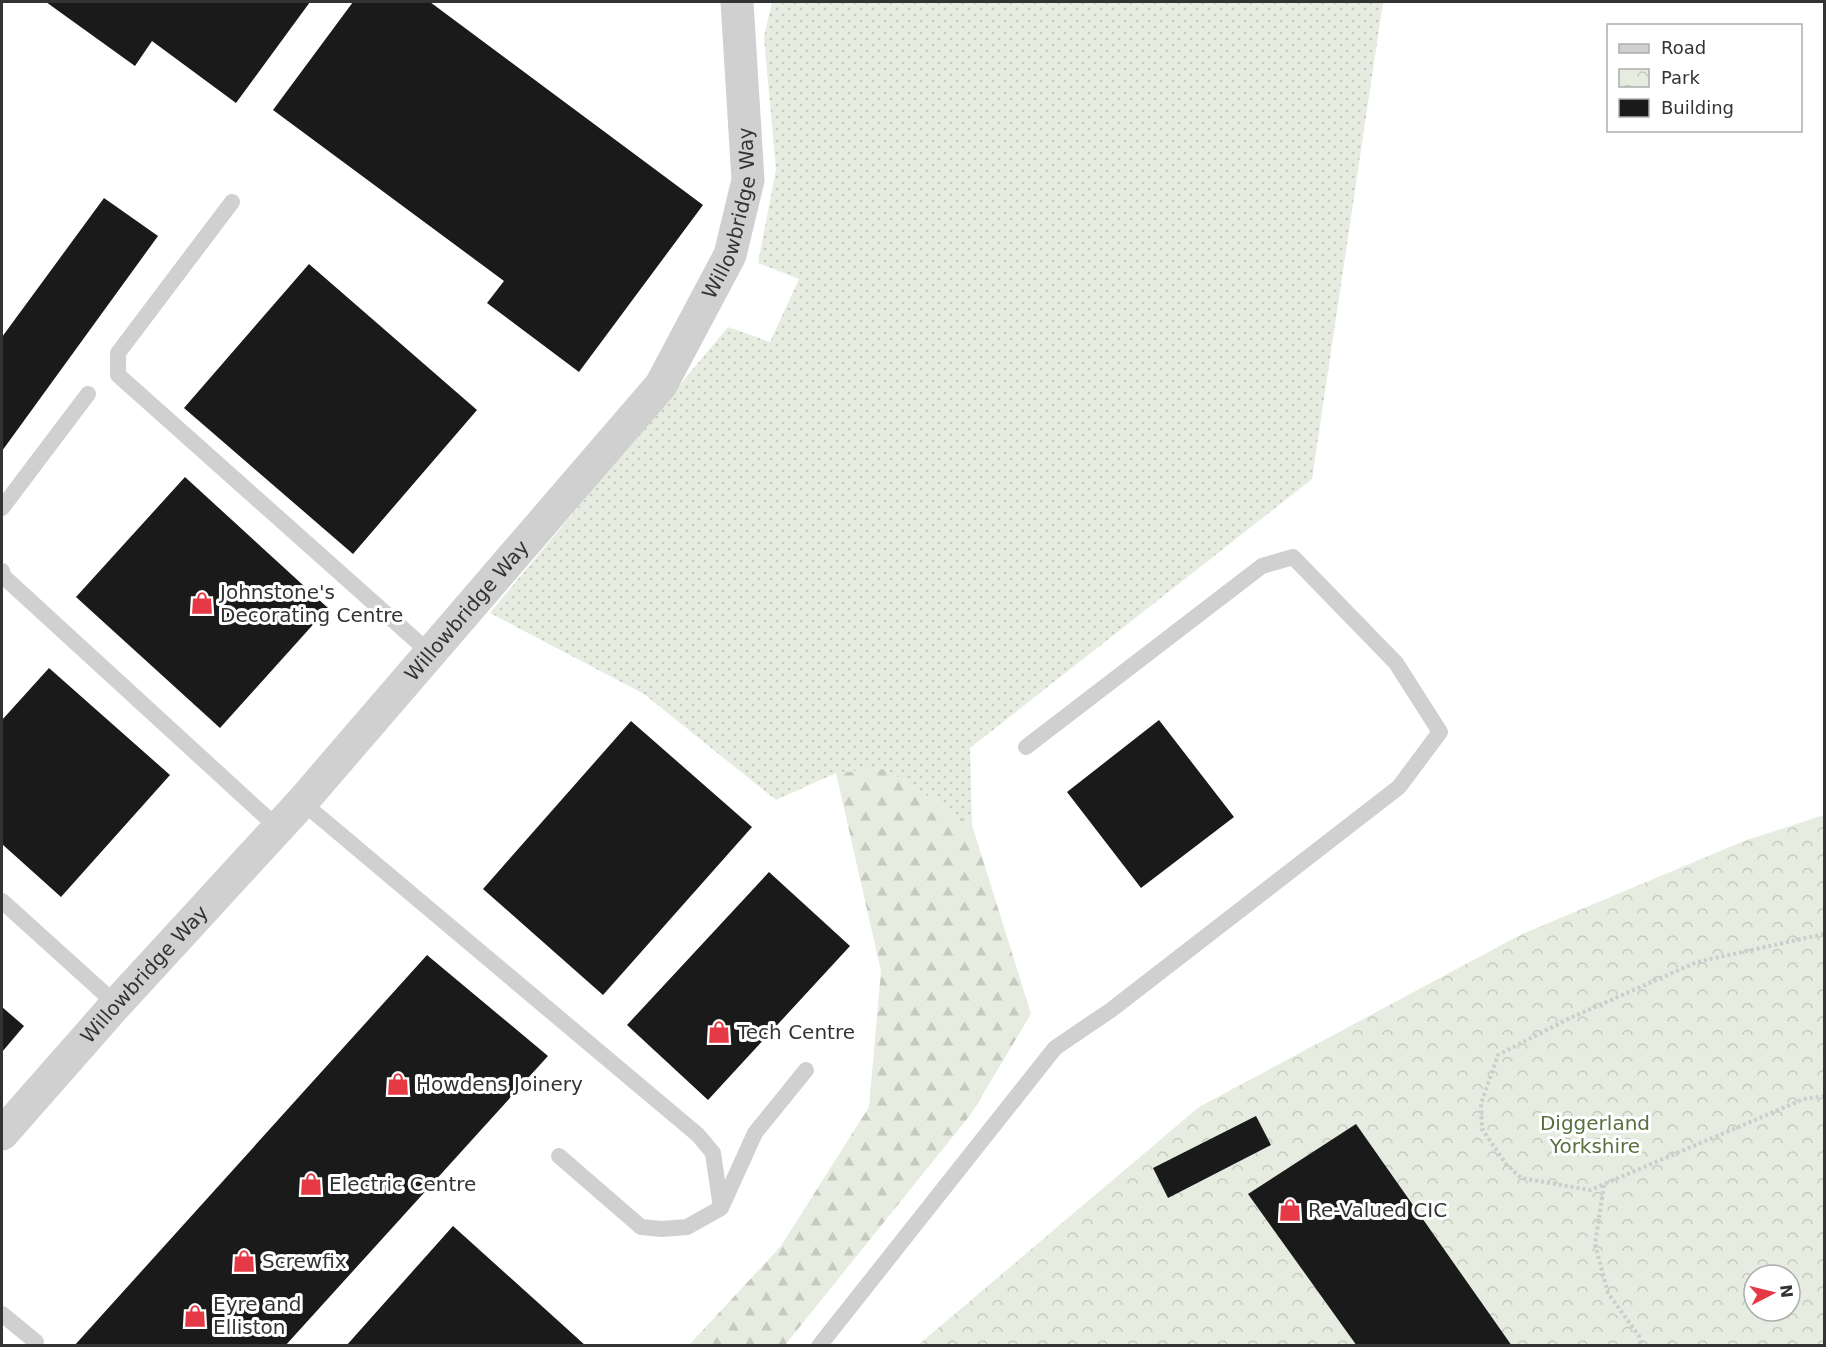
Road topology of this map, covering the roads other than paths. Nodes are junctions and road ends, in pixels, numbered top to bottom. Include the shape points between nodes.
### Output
1 (737, 2) edge
2 (232, 201) dead end
3 (88, 394) dead end
4 (2, 508) edge
5 (2, 576) edge
6 (430, 653) junction
7 (1026, 747) dead end
8 (302, 802) junction
9 (278, 828) junction
10 (2, 901) edge
11 (116, 1004) junction
12 (806, 1070) dead end
13 (2, 1134) edge
14 (559, 1156) dead end
15 (721, 1209) junction
16 (2, 1314) edge
17 (36, 1342) dead end
18 (819, 1346) edge

1 - 6 street, Willowbridge Way via 748,180 730,255 661,385
2 - 6 lane via 118,353 118,375
3 - 4 lane
5 - 9 lane
6 - 8 street, Willowbridge Way
7 - 18 lane via 1262,566 1293,557 1396,663 1440,732 1398,788 1111,1010 1055,1048
8 - 9 street, Willowbridge Way
8 - 15 lane via 698,1135 713,1153
9 - 11 street, Willowbridge Way
10 - 11 lane
11 - 13 street, Willowbridge Way
12 - 15 lane via 755,1133
14 - 15 lane via 641,1227 687,1227
16 - 17 lane

